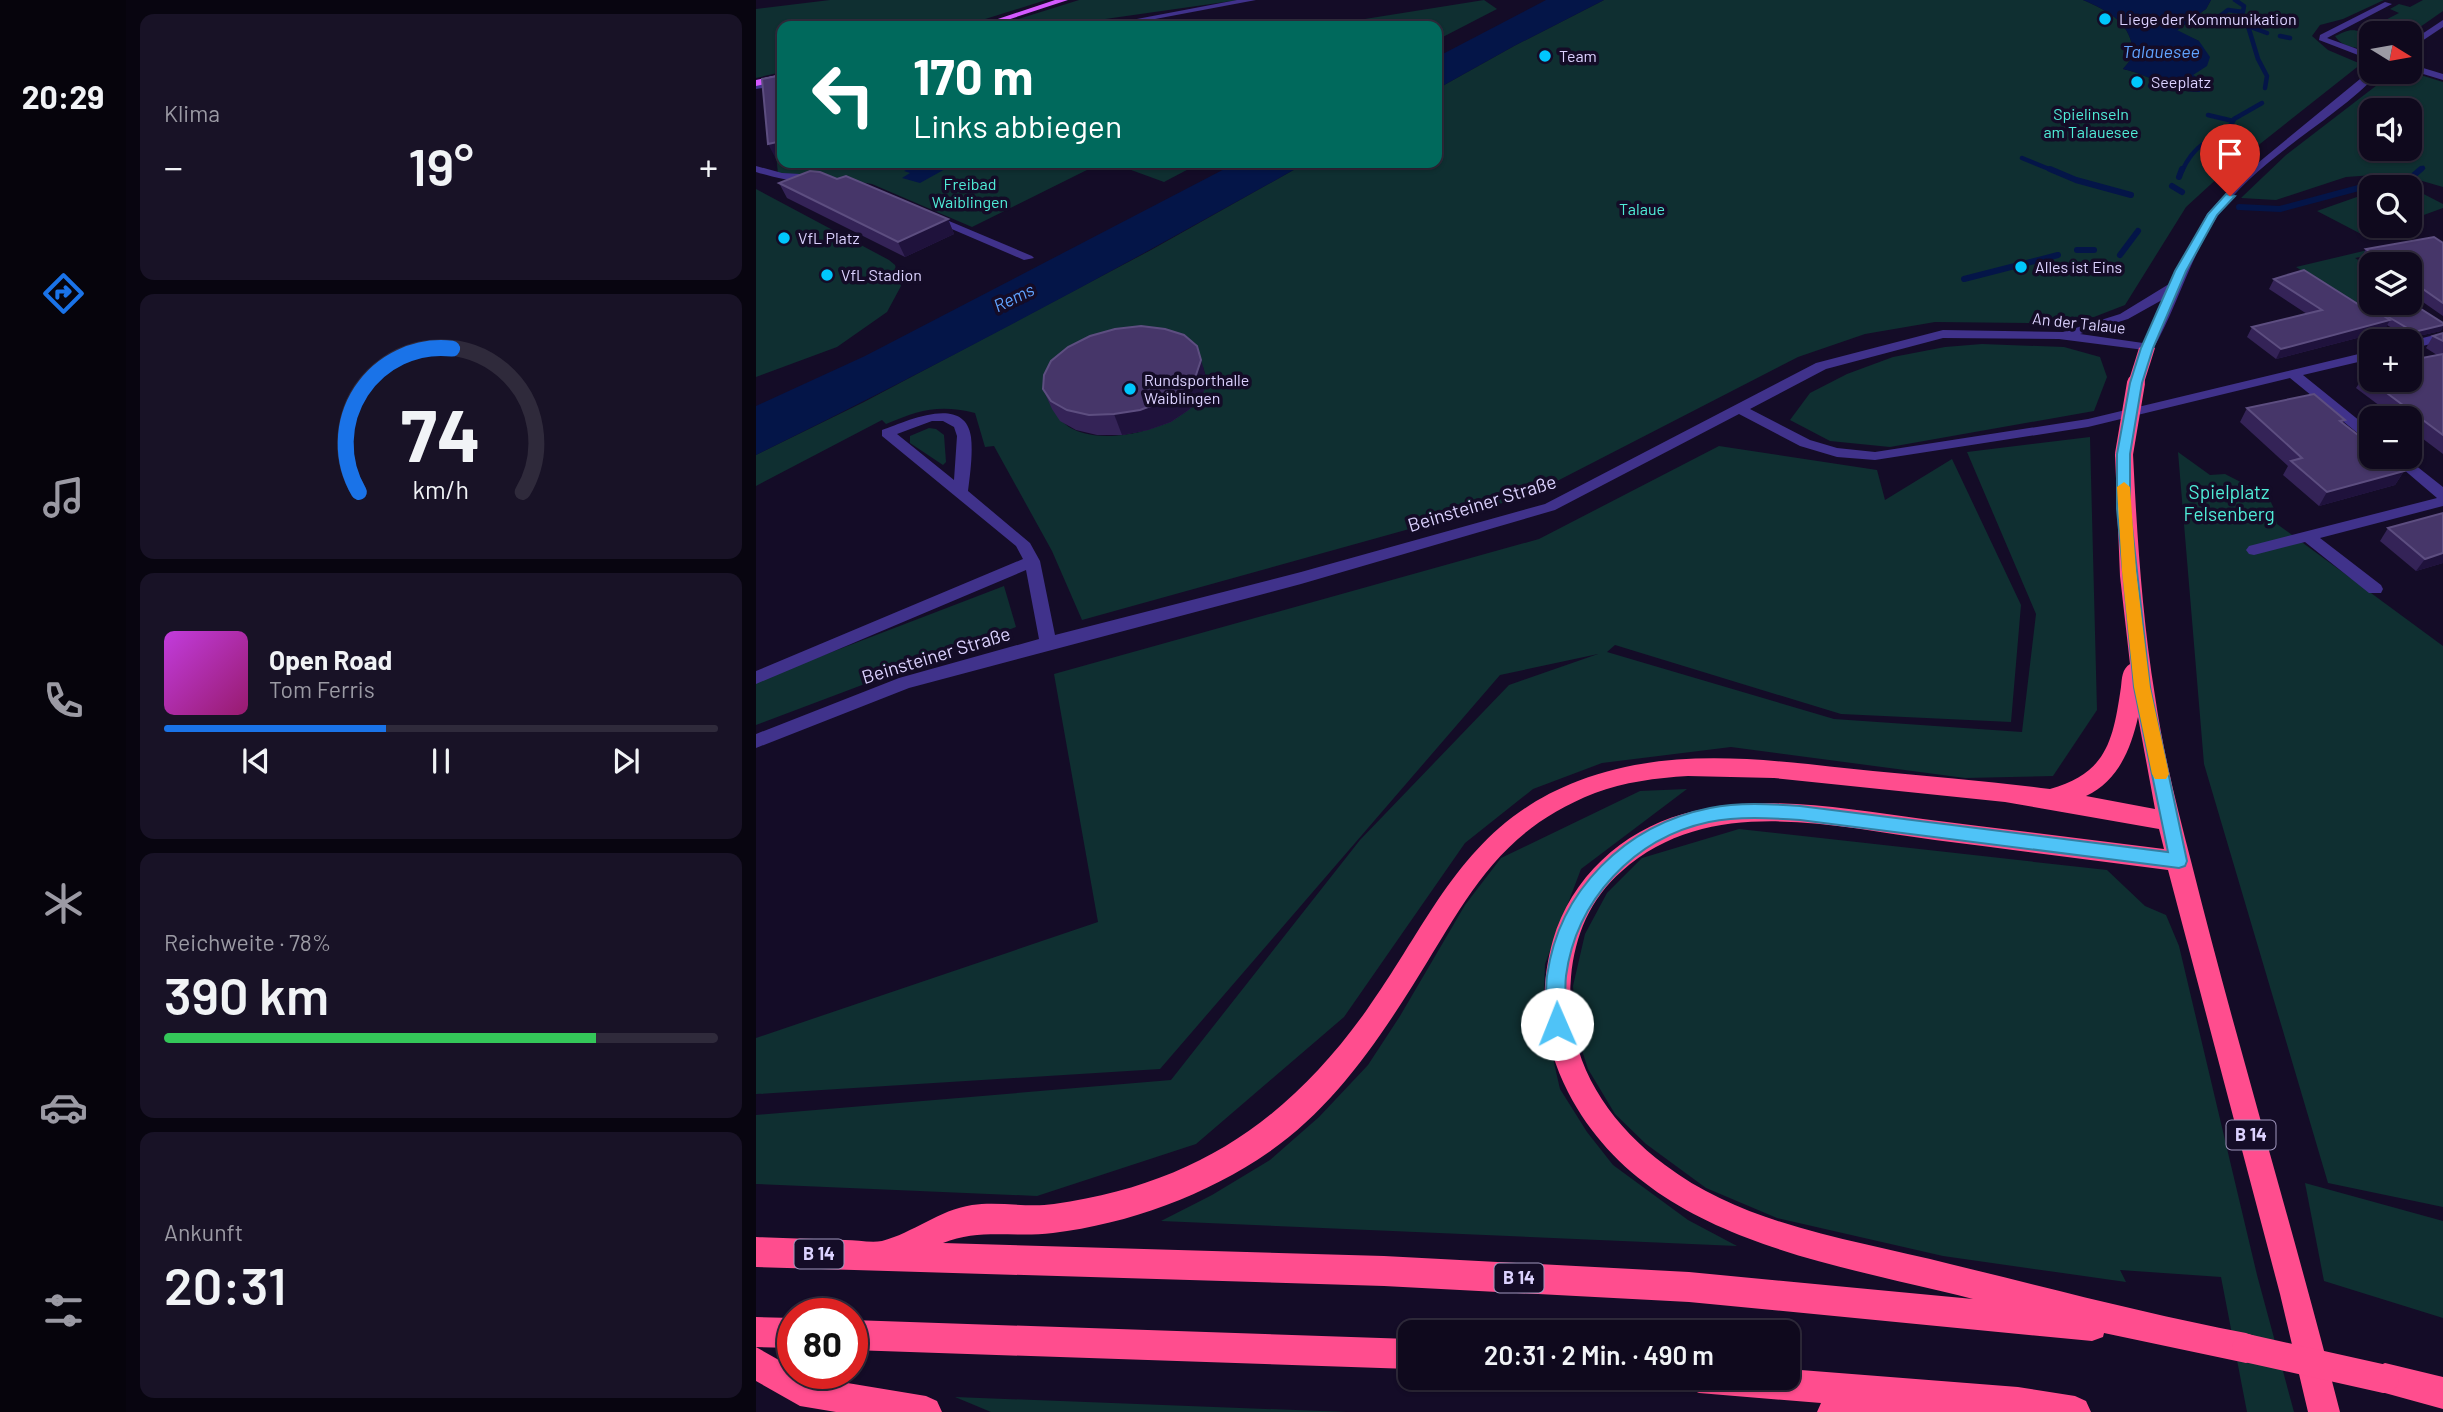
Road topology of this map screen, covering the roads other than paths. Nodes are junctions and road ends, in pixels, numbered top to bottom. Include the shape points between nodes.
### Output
1 (1064, 0) edge
2 (1252, 0) edge
3 (2388, 4) dead end
4 (997, 21) edge
5 (1132, 21) edge
6 (2443, 23) edge
7 (2422, 38) edge
8 (2359, 53) edge
9 (2422, 71) edge
10 (2443, 77) edge
11 (777, 80) edge
12 (2360, 84) edge
13 (756, 85) edge
14 (756, 169) edge
15 (827, 179) edge
16 (913, 208) edge
17 (1028, 258) dead end
18 (2174, 286) junction
19 (2059, 335) junction
20 (2443, 337) edge
21 (2422, 342) edge
22 (2147, 348) junction
23 (2359, 358) edge
24 (2292, 374) junction
25 (1741, 409) junction
26 (2359, 427) edge
27 (2411, 469) edge
28 (961, 491) junction
29 (2443, 495) edge
30 (2443, 501) edge
31 (2307, 536) junction
32 (2254, 550) dead end
33 (1032, 561) junction
34 (2375, 589) dead end
35 (1048, 643) junction
36 (2138, 650) junction
37 (756, 678) edge
38 (756, 741) edge
39 (2050, 799) junction
40 (2170, 822) junction
41 (2179, 861) junction
42 (756, 1252) edge
43 (881, 1256) junction
44 (756, 1332) edge
45 (2155, 1332) junction
46 (777, 1333) edge
47 (868, 1336) edge
48 (1398, 1354) edge
49 (756, 1363) edge
50 (1800, 1385) edge
51 (2443, 1393) edge
52 (1970, 1399) junction
53 (2324, 1411) edge
54 (926, 1412) edge
55 (1833, 1412) edge
56 (2075, 1412) edge

1 - 4 main road
2 - 5 street
3 - 8 street via 2323,37 2334,46
6 - 7 street
9 - 10 street
11 - 13 street
12 - 18 street, An der Talaue via 2246,178 2213,214
14 - 15 street
16 - 17 street
18 - 19 street via 2143,309 2107,324
18 - 22 street, An der Talaue
19 - 22 street, An der Talaue
19 - 25 street, An der Talaue via 1943,334 1821,366
20 - 21 street
22 - 36 highway, bridge via 2124,454 2124,509
23 - 24 street
24 - 25 street via 2088,423 1875,456 1802,445
24 - 26 street
25 - 35 street, Beinsteiner Straße via 1550,507
27 - 29 street
28 - 28 street via 964,436 960,425 946,416 930,417 887,433
28 - 33 street via 1022,543
30 - 31 street
31 - 32 street
31 - 34 street
33 - 35 street
33 - 37 street
35 - 38 street, Beinsteiner Straße via 905,683
36 - 39 highway via 2121,743 2111,766 2083,788
36 - 40 highway
39 - 40 highway
39 - 43 highway via 1716,767 1628,774 1570,793 1540,808 1505,835 1474,868 1371,1027 1315,1094 1265,1139 1228,1163 1129,1202 1050,1219 966,1220
40 - 41 highway, B 14
41 - 45 highway via 1888,823 1751,810 1710,815 1672,826 1637,844 1607,869 1583,899 1566,936 1557,977 1557,1024 1570,1069 1603,1127 1639,1164 1672,1186 1757,1228 1810,1246
41 - 53 highway, B 14
42 - 43 highway, B 14
43 - 45 highway, B 14 via 1370,1270 1675,1286
44 - 46 highway
45 - 51 highway, B 14, bridge
47 - 48 highway
49 - 54 highway via 800,1390
50 - 52 highway
52 - 55 highway
52 - 56 highway

